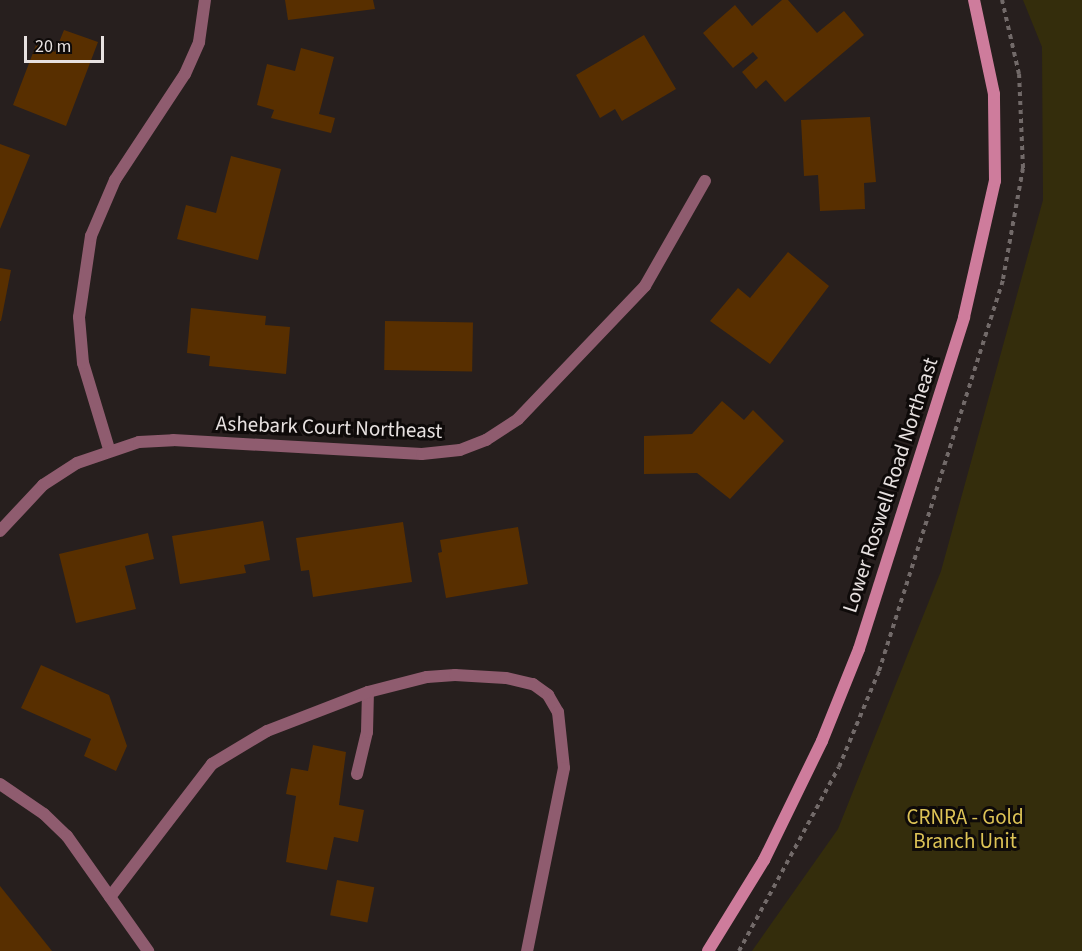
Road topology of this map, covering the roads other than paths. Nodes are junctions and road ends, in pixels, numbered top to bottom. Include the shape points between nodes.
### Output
1 (205, 0) edge
2 (974, 0) edge
3 (705, 181) dead end
4 (109, 449) junction
5 (0, 531) edge
6 (368, 692) junction
7 (357, 774) dead end
8 (0, 784) edge
9 (110, 897) junction
10 (148, 951) edge
11 (527, 951) edge
12 (708, 951) edge

1 - 4 street via 199,42 185,74 115,180 91,236 78,317 83,363
2 - 12 street, Lower Roswell Road Northeast via 994,94 995,181 964,317 859,649 822,741 764,860
3 - 4 street, Ashebark Court Northeast via 645,286 518,419 486,440 460,450 422,454 173,440
4 - 5 street, Ashebark Court Northeast via 77,463 43,485
6 - 7 street via 367,732
6 - 9 street via 267,731 212,764
6 - 11 street via 427,677 506,678 533,684 548,695 558,712 564,768
8 - 9 street via 59,829
9 - 10 street

